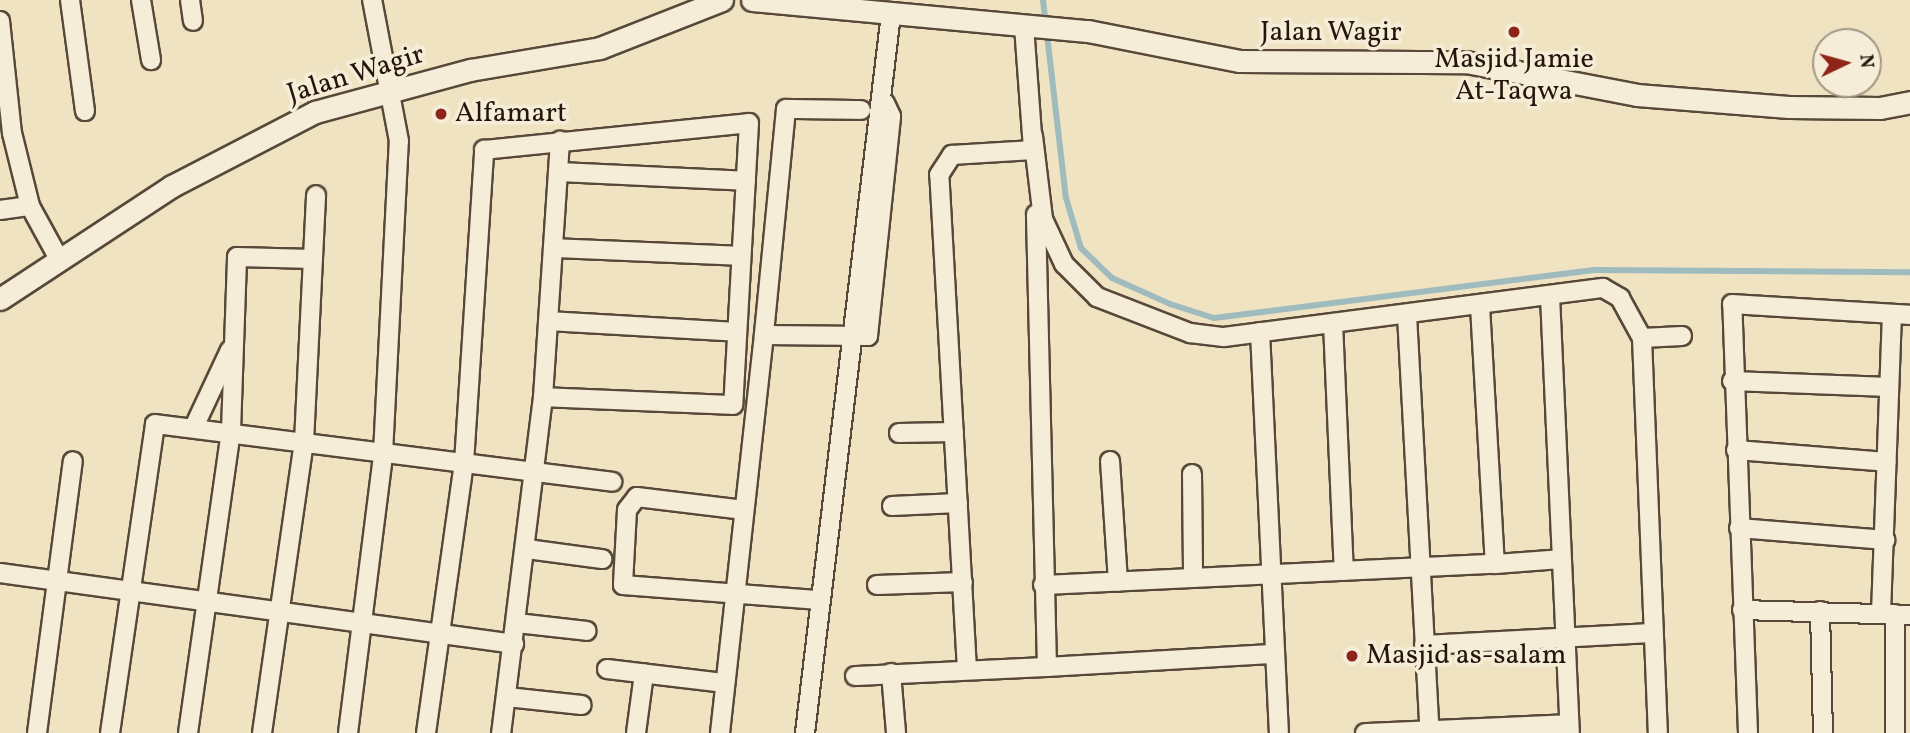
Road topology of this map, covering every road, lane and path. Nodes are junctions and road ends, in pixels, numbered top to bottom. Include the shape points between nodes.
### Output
1 (70, 0) edge
2 (141, 0) edge
3 (190, 0) edge
4 (372, 0) edge
5 (722, 0) edge
6 (752, 0) edge
7 (891, 14) junction
8 (0, 21) edge
9 (193, 21) dead end
10 (1028, 26) junction
11 (151, 60) dead end
12 (389, 92) junction
13 (1910, 102) edge
14 (862, 110) dead end
15 (85, 111) dead end
16 (6, 134) edge
17 (560, 141) junction
18 (1033, 143) junction
19 (558, 172) junction
20 (746, 181) junction
21 (316, 195) dead end
22 (30, 206) junction
23 (0, 210) edge
24 (553, 248) junction
25 (741, 256) junction
26 (59, 259) junction
27 (313, 259) junction
28 (1550, 296) junction
29 (0, 299) edge
30 (1480, 306) junction
31 (1407, 314) junction
32 (1901, 315) edge
33 (548, 321) junction
34 (1333, 323) junction
35 (737, 332) junction
36 (1260, 332) junction
37 (764, 335) junction
38 (1682, 336) dead end
39 (1642, 338) junction
40 (234, 340) junction
41 (853, 340) junction
42 (1732, 381) junction
43 (1889, 387) junction
44 (543, 397) junction
45 (194, 427) junction
46 (231, 431) junction
47 (954, 432) junction
48 (899, 433) dead end
49 (304, 442) junction
50 (1736, 450) junction
51 (383, 454) junction
52 (73, 461) dead end
53 (1110, 461) dead end
54 (1887, 462) junction
55 (464, 463) junction
56 (538, 472) junction
57 (1192, 474) dead end
58 (612, 482) dead end
59 (958, 503) junction
60 (892, 506) dead end
61 (744, 510) junction
62 (1739, 528) junction
63 (1886, 540) junction
64 (527, 549) junction
65 (602, 559) dead end
66 (1561, 559) junction
67 (1495, 564) junction
68 (1419, 567) junction
69 (1344, 571) junction
70 (0, 573) edge
71 (1273, 574) junction
72 (1193, 578) junction
73 (962, 582) junction
74 (1118, 582) junction
75 (58, 583) junction
76 (1044, 584) junction
77 (877, 585) dead end
78 (130, 592) junction
79 (735, 596) junction
80 (819, 600) junction
81 (208, 601) junction
82 (1742, 610) junction
83 (279, 611) junction
84 (1820, 611) junction
85 (1896, 614) edge
86 (517, 623) junction
87 (364, 624) junction
88 (587, 631) dead end
89 (1653, 633) junction
90 (440, 634) junction
91 (1565, 638) junction
92 (514, 644) junction
93 (1424, 645) junction
94 (1275, 654) junction
95 (1047, 667) junction
96 (607, 669) dead end
97 (967, 670) junction
98 (891, 673) junction
99 (644, 674) junction
100 (855, 676) dead end
101 (725, 683) junction
102 (507, 697) junction
103 (582, 705) dead end
104 (1570, 729) edge
105 (1501, 730) edge
106 (1430, 732) edge
107 (37, 733) edge
108 (110, 733) edge
109 (188, 733) edge
110 (262, 733) edge
111 (348, 733) edge
112 (426, 733) edge
113 (502, 733) edge
114 (636, 733) edge
115 (720, 733) edge
116 (805, 733) edge
117 (896, 733) edge
118 (1279, 733) edge
119 (1365, 733) edge
120 (1658, 733) edge
121 (1748, 733) edge
122 (1823, 733) edge
123 (1895, 733) edge

1 - 15 street
2 - 11 street
3 - 9 street
4 - 12 street
5 - 12 street, Jalan Wagir via 600,48
6 - 7 street, Jalan Wagir
7 - 10 street, Jalan Wagir
7 - 41 street via 885,103 877,113
8 - 16 street
10 - 13 street, Jalan Wagir via 1145,38 1240,61 1466,62 1651,97 1838,110
10 - 18 street
12 - 26 street, Jalan Wagir via 315,112 257,138
12 - 51 street via 399,141
14 - 37 street via 786,109
16 - 22 street
17 - 19 street
17 - 20 street via 749,123
17 - 55 street via 484,150
18 - 36 street via 1043,219 1081,283 1121,309 1190,333
18 - 47 street via 952,155 941,166
18 - 76 street
19 - 20 street
19 - 24 street
20 - 25 street
21 - 27 street
22 - 23 street
22 - 26 street
24 - 25 street
24 - 33 street
25 - 35 street
26 - 29 street, Jalan Wagir
27 - 40 street via 237,257
27 - 49 street
28 - 30 street
28 - 39 street via 1613,292
28 - 66 street
30 - 31 street
30 - 67 street
31 - 34 street
31 - 68 street
32 - 42 street via 1732,304
32 - 43 street
33 - 35 street
33 - 44 street
34 - 36 street
34 - 69 street
35 - 44 street via 733,405
36 - 71 street
37 - 41 street
37 - 61 street
38 - 39 street
39 - 89 street
40 - 45 street
40 - 46 street
41 - 80 street
42 - 43 street
42 - 50 street
43 - 54 street
44 - 56 street
45 - 46 street
45 - 78 street via 150,428
46 - 49 street
46 - 81 street
47 - 48 street
47 - 59 street
49 - 51 street
49 - 83 street
50 - 54 street
50 - 62 street
51 - 55 street
51 - 87 street
52 - 75 street
53 - 74 street
54 - 63 street
55 - 56 street
55 - 90 street
56 - 58 street
56 - 64 street
57 - 72 street
59 - 60 street
59 - 73 street
61 - 79 street
61 - 79 street via 638,497 628,510 621,566 627,586
62 - 63 street
62 - 82 street
63 - 85 street
64 - 65 street
64 - 86 street
66 - 67 street
66 - 91 street
67 - 68 street
68 - 69 street
68 - 93 street
69 - 71 street
70 - 75 street
71 - 72 street
71 - 94 street
72 - 74 street
73 - 77 street
73 - 97 street
74 - 76 street
75 - 78 street
75 - 107 street
76 - 95 street
78 - 81 street
78 - 108 street
79 - 80 street
79 - 101 street
80 - 116 street
81 - 83 street
81 - 109 street
82 - 84 street
82 - 121 street
83 - 87 street
83 - 110 street
84 - 85 street
84 - 122 street
85 - 123 street
86 - 88 street
86 - 92 street
87 - 90 street
87 - 111 street
89 - 91 street
89 - 120 street
90 - 92 street
90 - 112 street
91 - 93 street
91 - 104 street
92 - 102 street
93 - 106 street
94 - 95 street
94 - 118 street
95 - 97 street
96 - 99 street
97 - 98 street
98 - 100 street
98 - 117 street
99 - 101 street
99 - 114 street
101 - 115 street
102 - 103 street
102 - 113 street
104 - 105 street
105 - 106 street
106 - 119 street

